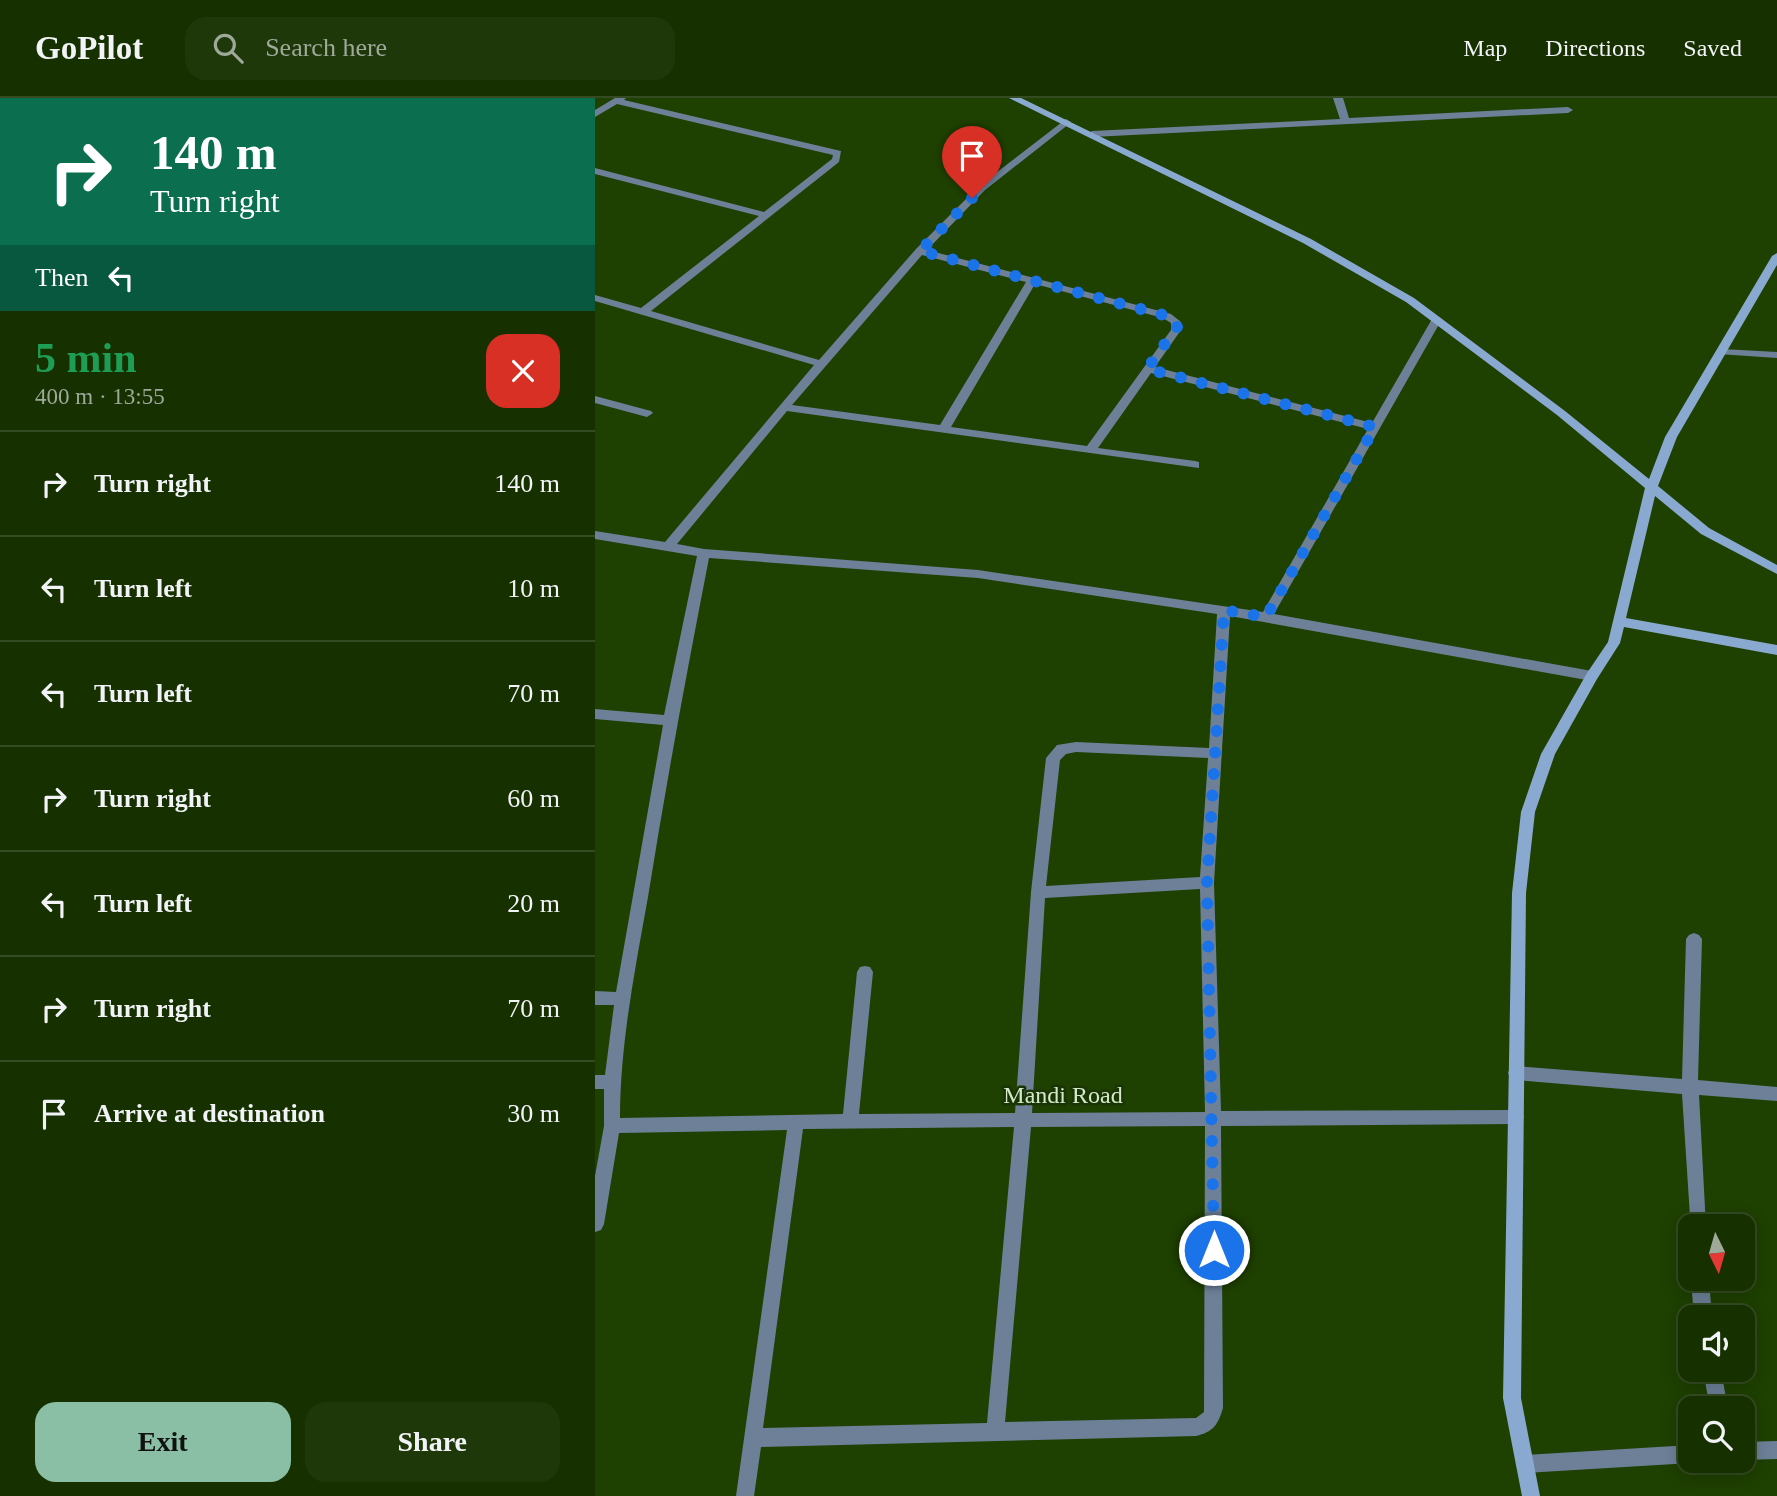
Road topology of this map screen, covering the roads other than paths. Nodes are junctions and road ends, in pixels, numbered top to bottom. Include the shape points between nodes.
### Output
1 (1014, 98) edge
2 (1338, 98) edge
3 (618, 99) edge
4 (1568, 110) dead end
5 (595, 114) edge
6 (1345, 121) junction
7 (1066, 122) junction
8 (1092, 134) junction
9 (595, 171) edge
10 (766, 215) junction
11 (920, 251) junction
12 (1777, 256) edge
13 (1033, 279) junction
14 (595, 298) edge
15 (643, 312) junction
16 (1437, 319) junction
17 (1722, 352) junction
18 (1777, 355) edge
19 (821, 364) junction
20 (1147, 369) junction
21 (595, 399) edge
22 (784, 407) junction
23 (647, 413) dead end
24 (1375, 427) junction
25 (944, 429) junction
26 (1090, 450) junction
27 (1195, 465) dead end
28 (1651, 488) junction
29 (595, 536) edge
30 (667, 548) junction
31 (704, 552) junction
32 (1777, 569) edge
33 (1224, 610) junction
34 (1266, 617) junction
35 (1621, 622) junction
36 (1777, 650) edge
37 (1592, 676) junction
38 (595, 714) edge
39 (670, 721) junction
40 (1213, 753) junction
41 (1207, 883) junction
42 (1038, 892) junction
43 (1694, 939) dead end
44 (865, 972) dead end
45 (595, 998) edge
46 (623, 999) junction
47 (1516, 1073) junction
48 (603, 1082) edge
49 (1690, 1085) junction
50 (1777, 1094) edge
51 (1516, 1117) junction
52 (1213, 1118) junction
53 (1023, 1120) junction
54 (850, 1121) junction
55 (796, 1122) junction
56 (612, 1126) junction
57 (1696, 1214) edge
58 (595, 1224) edge
59 (995, 1431) junction
60 (753, 1438) junction
61 (1777, 1450) edge
62 (1755, 1451) edge
63 (1678, 1455) edge
64 (1525, 1464) junction
65 (745, 1496) edge
66 (1531, 1496) edge

1 - 7 street
2 - 6 street
3 - 5 street
3 - 10 street via 838,153 836,160
4 - 6 street
6 - 8 street
7 - 8 street
7 - 11 street via 982,188
8 - 16 street via 1307,241
9 - 10 street
10 - 15 street
11 - 13 street
11 - 19 street
12 - 17 street
13 - 20 street via 1176,322
13 - 25 street
14 - 15 street
15 - 19 street
16 - 24 street
16 - 28 street via 1561,412
17 - 18 street
17 - 28 street via 1671,438
19 - 22 street
20 - 24 street
20 - 26 street
21 - 23 street
22 - 25 street
22 - 30 street
24 - 34 street
25 - 26 street
26 - 27 street
28 - 32 street via 1705,531
28 - 35 street
29 - 30 street
30 - 31 street
31 - 33 street via 978,574
31 - 39 street
33 - 34 street
33 - 40 street
34 - 37 street
35 - 36 street
35 - 37 street via 1615,643
37 - 47 street via 1548,754 1528,812 1519,893
38 - 39 street
39 - 46 street
40 - 41 street
40 - 42 street via 1076,747 1055,753
41 - 42 street
41 - 52 street
42 - 53 street
43 - 49 street
44 - 54 street
45 - 46 street
46 - 48 street
47 - 49 street
47 - 51 street
48 - 56 street
49 - 50 street
49 - 57 street
51 - 52 street, Mandi Road
51 - 64 street via 1511,1398
52 - 53 street, Mandi Road
52 - 59 street via 1211,1419 1196,1427
53 - 54 street, Mandi Road
53 - 59 street
54 - 55 street, Mandi Road
55 - 56 street, Mandi Road
55 - 60 street
56 - 58 street
59 - 60 street
60 - 65 street
61 - 62 street
63 - 64 street
64 - 66 street

